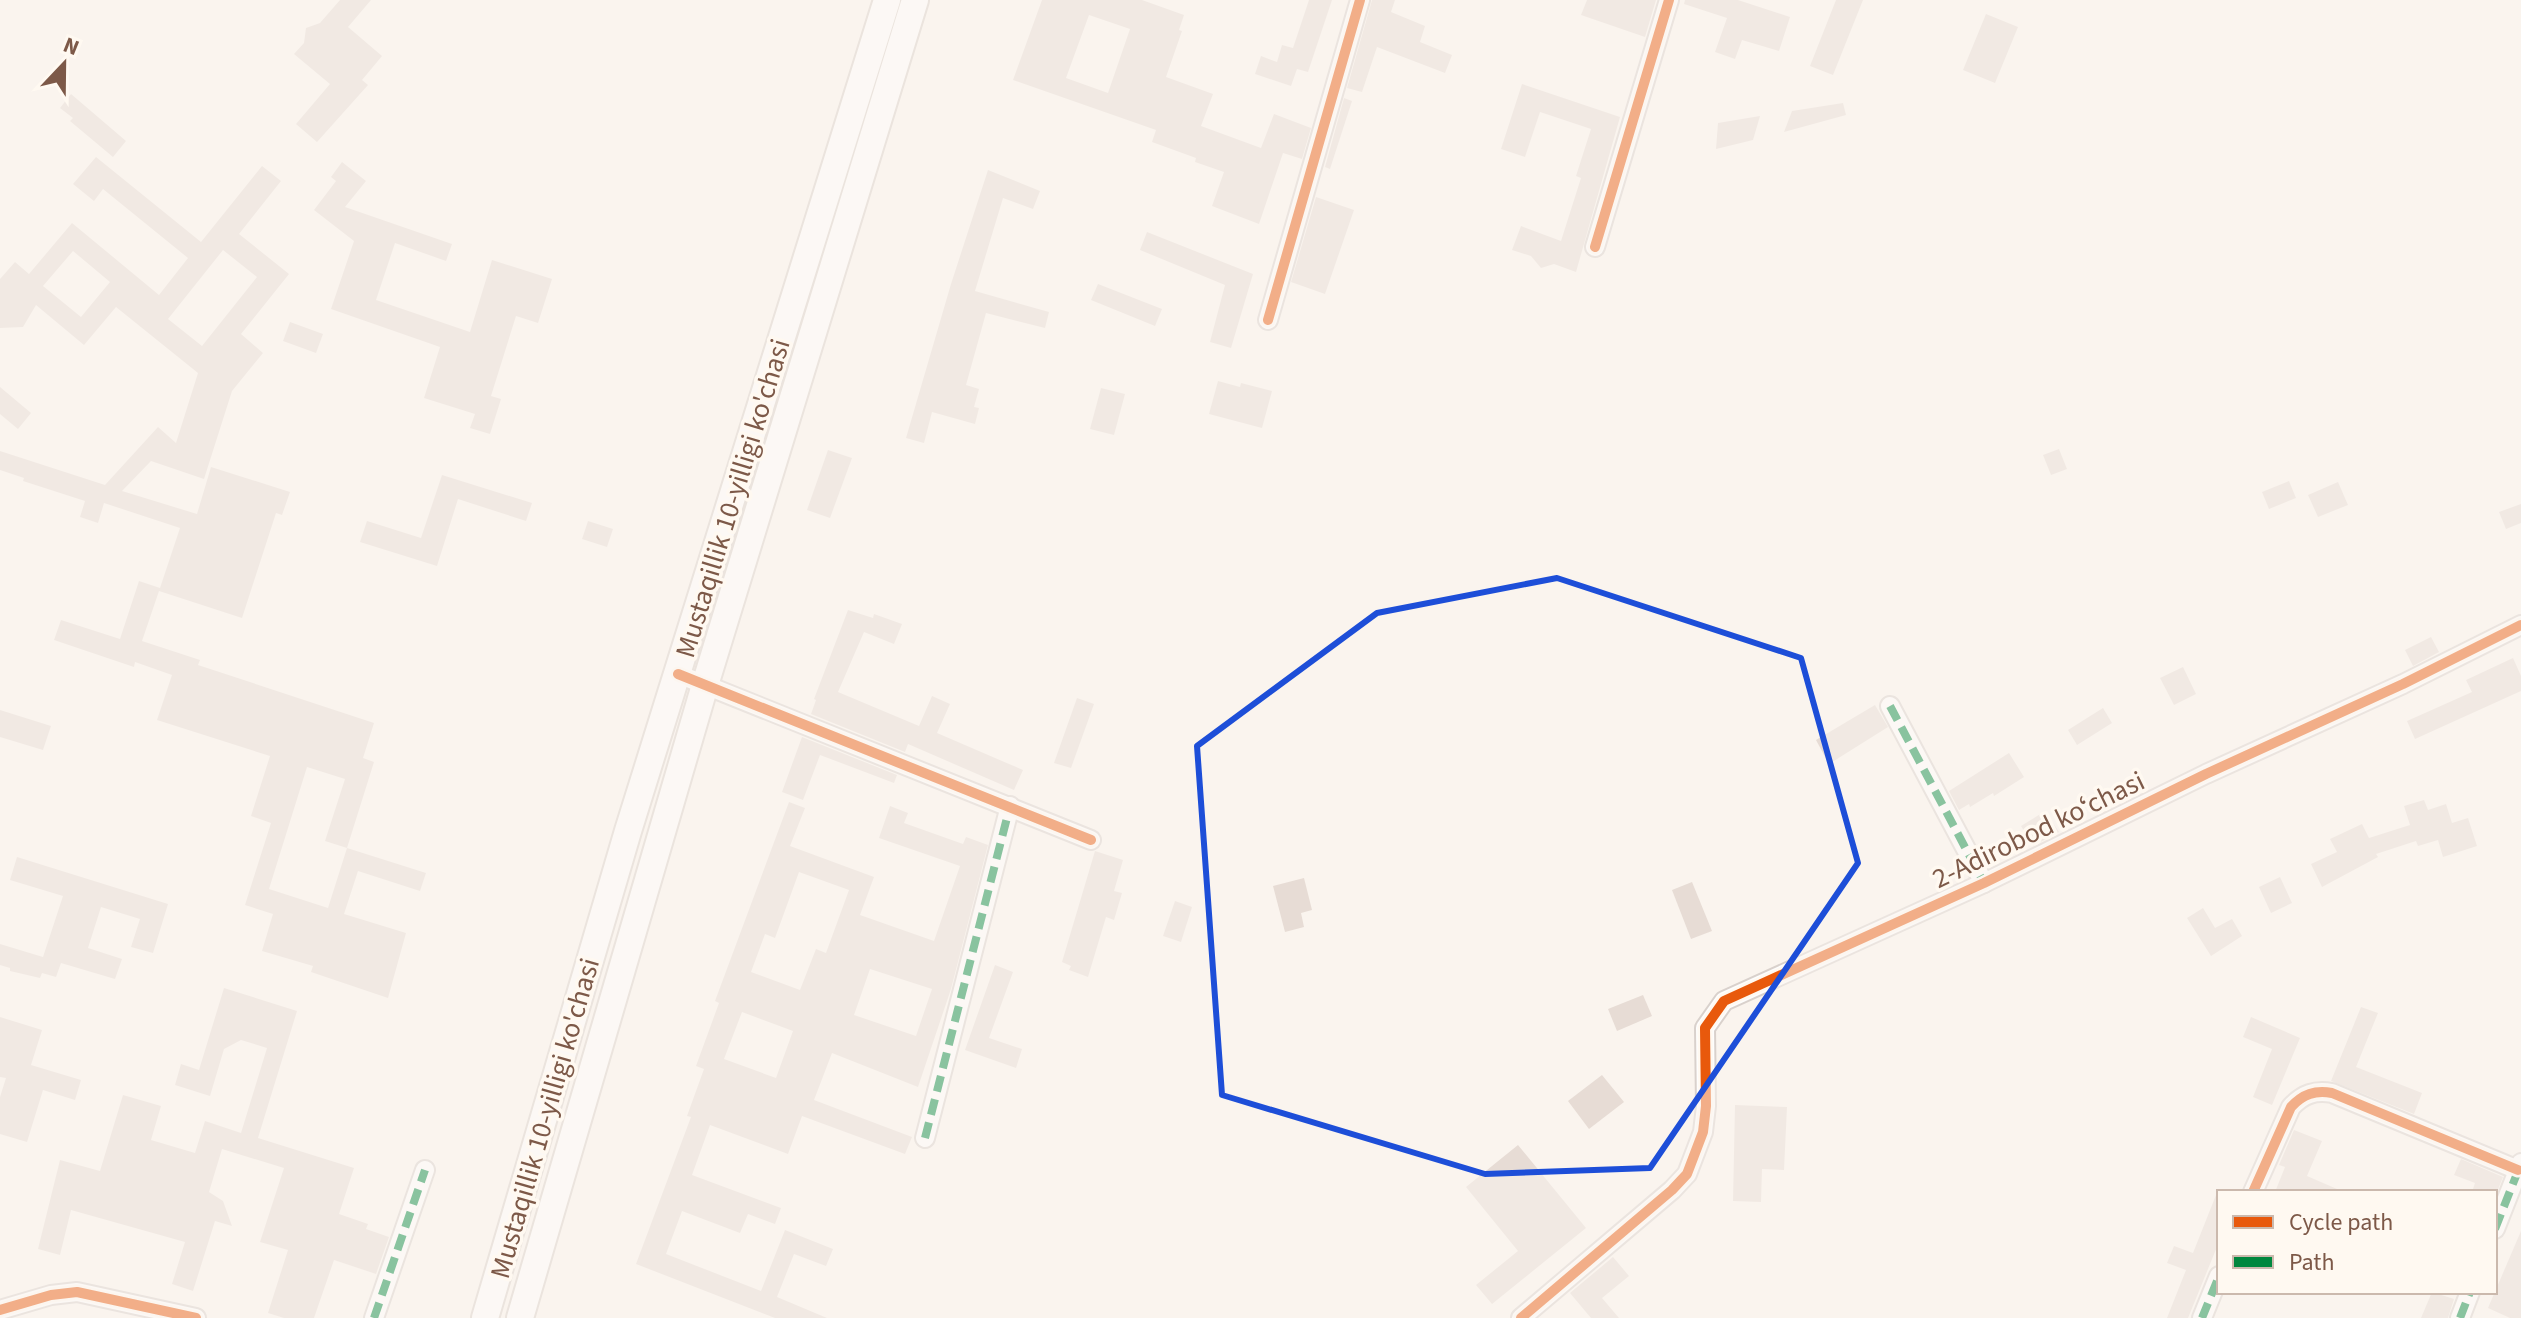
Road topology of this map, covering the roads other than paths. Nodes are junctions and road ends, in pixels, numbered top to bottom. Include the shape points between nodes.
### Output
1 (887, 0) edge
2 (915, 0) edge
3 (1360, 0) edge
4 (1669, 0) edge
5 (1595, 247) dead end
6 (1268, 320) dead end
7 (2521, 625) edge
8 (678, 674) junction
9 (705, 685) junction
10 (1890, 706) dead end
11 (1010, 806) junction
12 (1091, 840) dead end
13 (1984, 883) junction
14 (925, 1138) dead end
15 (2520, 1167) edge
16 (425, 1170) dead end
17 (2254, 1190) edge
18 (2497, 1224) edge
19 (2217, 1281) edge
20 (2469, 1294) edge
21 (0, 1310) edge
22 (196, 1318) edge
23 (374, 1318) edge
24 (485, 1318) edge
25 (520, 1318) edge
26 (1521, 1318) edge
27 (2202, 1318) edge
28 (2460, 1318) edge

1 - 8 main road, Mustaqillik 10-yilligi ko'chasi
2 - 9 main road, Mustaqillik 10-yilligi ko'chasi
3 - 6 street
4 - 5 street
7 - 13 street, 2-Adirobod koʻchasi
8 - 9 street
8 - 24 main road, Mustaqillik 10-yilligi ko'chasi
9 - 11 street
9 - 25 main road, Mustaqillik 10-yilligi ko'chasi
10 - 13 street
11 - 12 street
11 - 14 street
13 - 26 street, 2-Adirobod koʻchasi via 1724,1001 1705,1028 1703,1132 1687,1174
15 - 17 street via 2319,1091 2300,1097 2291,1107
15 - 18 street
16 - 23 street
19 - 27 street
20 - 28 street
21 - 22 street via 77,1292

